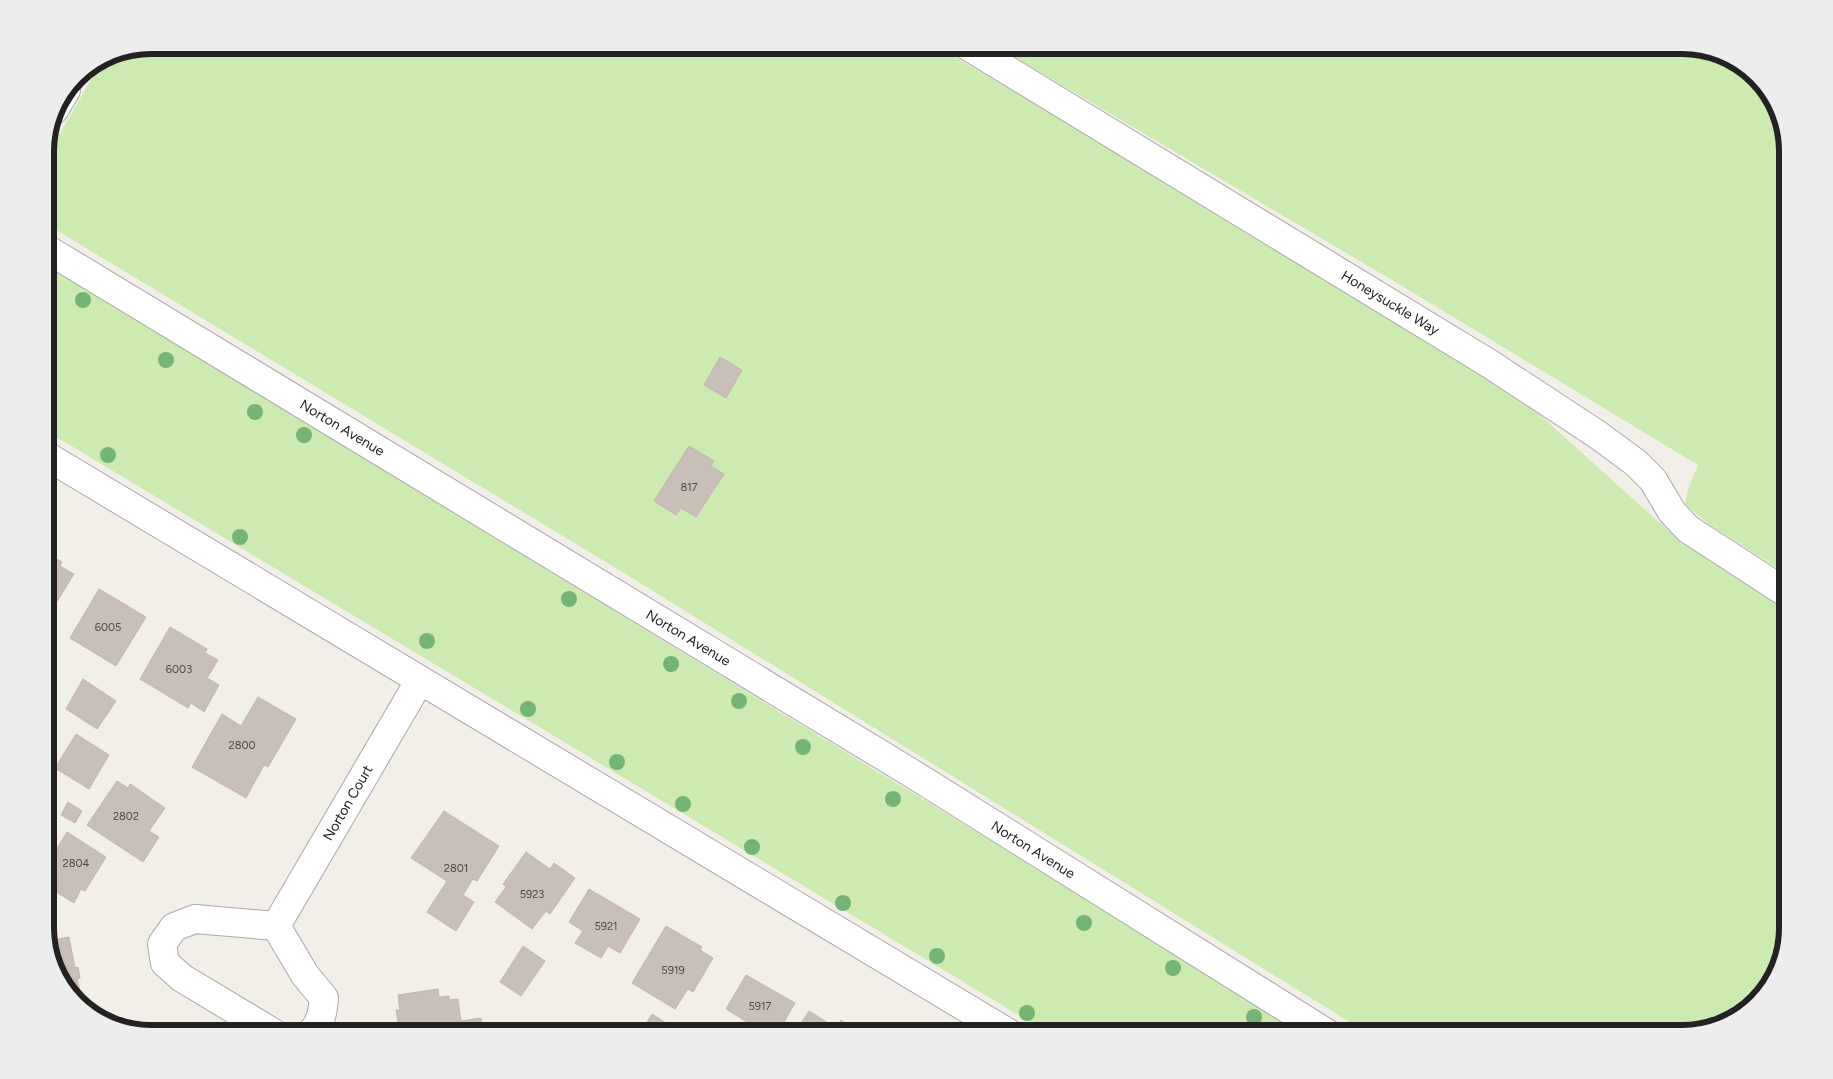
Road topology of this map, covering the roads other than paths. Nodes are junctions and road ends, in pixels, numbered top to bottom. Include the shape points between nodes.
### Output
1 (981, 54) edge
2 (54, 253) edge
3 (54, 460) edge
4 (1779, 588) edge
5 (420, 680) junction
6 (276, 926) junction
7 (260, 1025) edge
8 (316, 1025) edge
9 (995, 1025) edge
10 (1314, 1025) edge

1 - 4 street, Honeysuckle Way via 1490,364 1598,435 1653,480 1672,512 1688,529
2 - 10 street, Norton Avenue via 908,771
3 - 5 street
5 - 6 street, Norton Court
5 - 9 street
6 - 7 street via 194,919 174,927 162,944 165,963 182,978
6 - 8 street via 304,975 324,998

